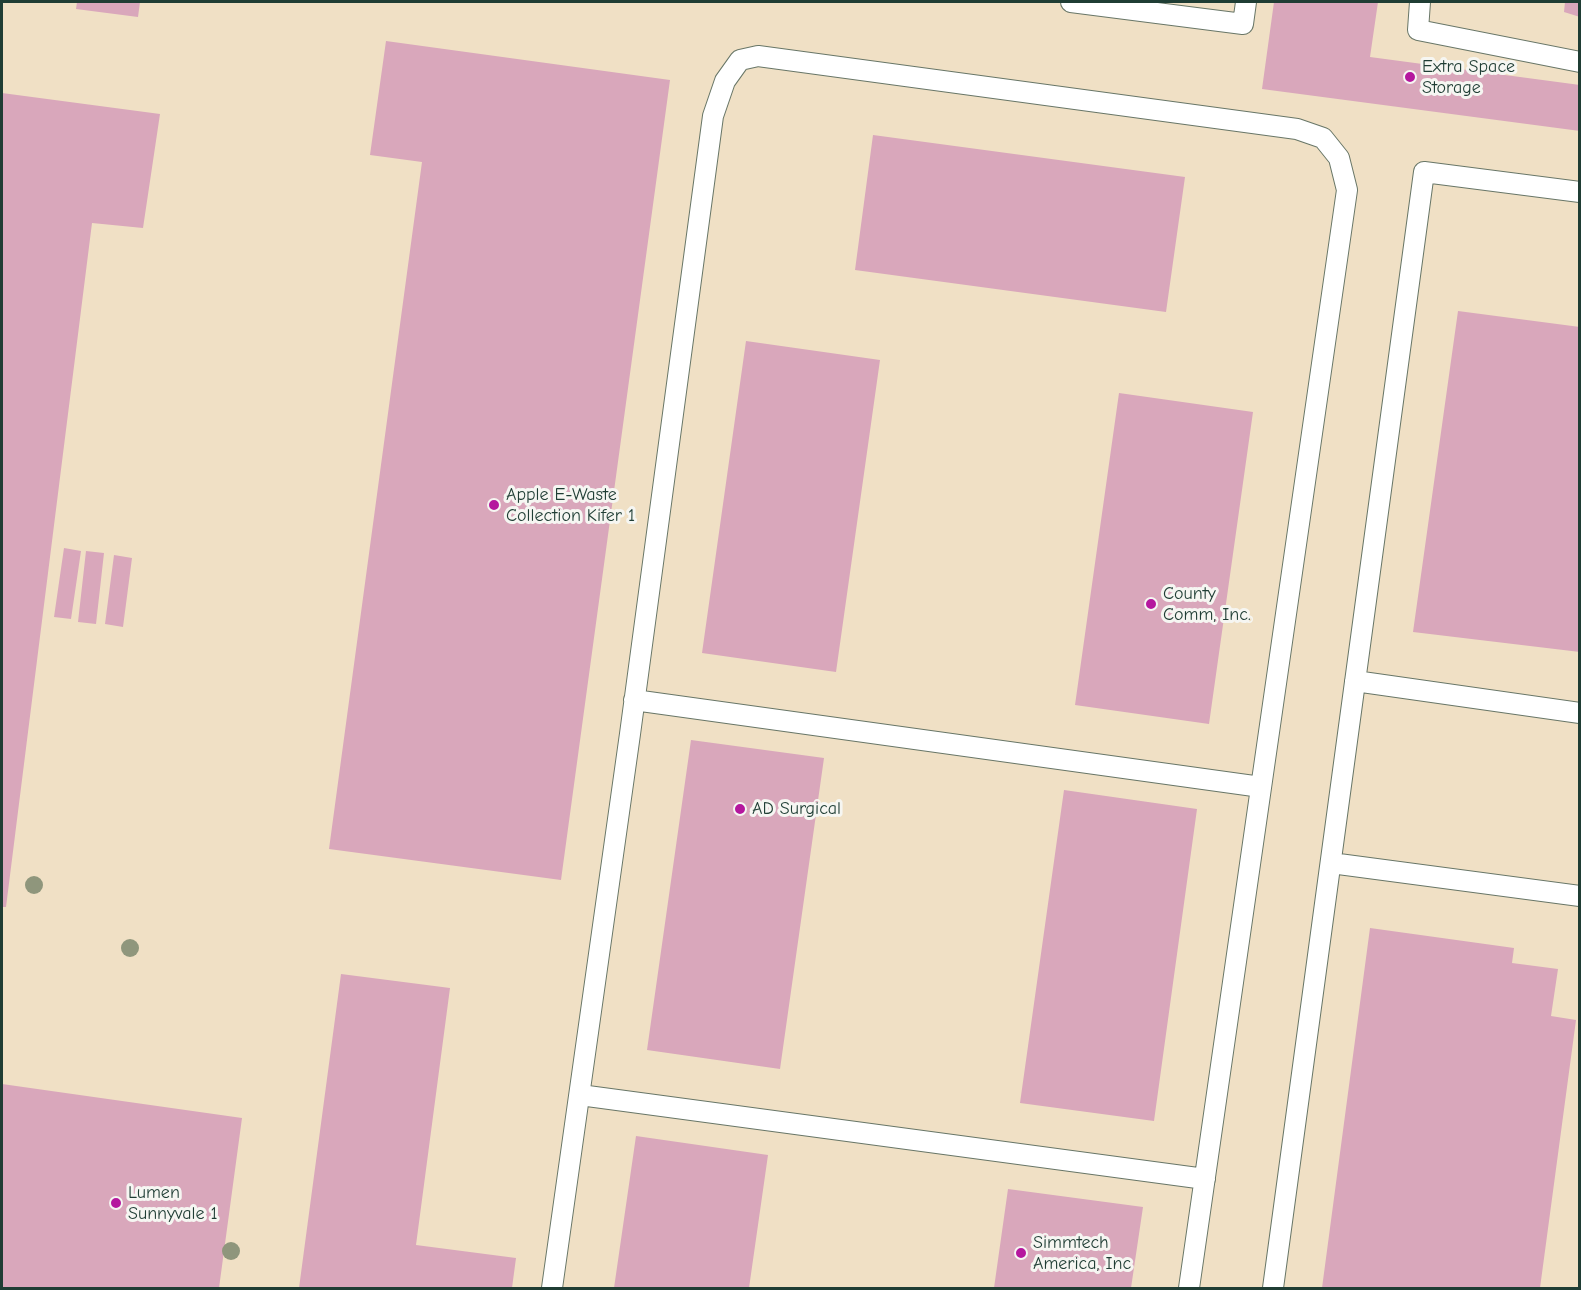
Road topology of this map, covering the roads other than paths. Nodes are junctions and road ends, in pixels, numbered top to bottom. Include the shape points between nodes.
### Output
1 (1071, 2) edge
2 (1246, 2) edge
3 (1420, 2) edge
4 (1580, 62) edge
5 (1580, 192) edge
6 (1355, 681) junction
7 (634, 700) junction
8 (1580, 713) edge
9 (1262, 787) junction
10 (1331, 863) junction
11 (1580, 896) edge
12 (580, 1095) junction
13 (1205, 1179) junction
14 (552, 1288) edge
15 (1190, 1288) edge
16 (1273, 1288) edge

1 - 2 lane via 1243,24
3 - 4 lane via 1418,30
5 - 6 lane via 1424,172
6 - 8 lane
6 - 10 lane
7 - 9 lane
7 - 9 lane via 714,116 725,81 740,60 758,56 1270,125 1323,138 1339,158 1347,190
7 - 12 lane
9 - 13 lane
10 - 11 lane
10 - 16 lane
12 - 13 lane
12 - 14 lane
13 - 15 lane

